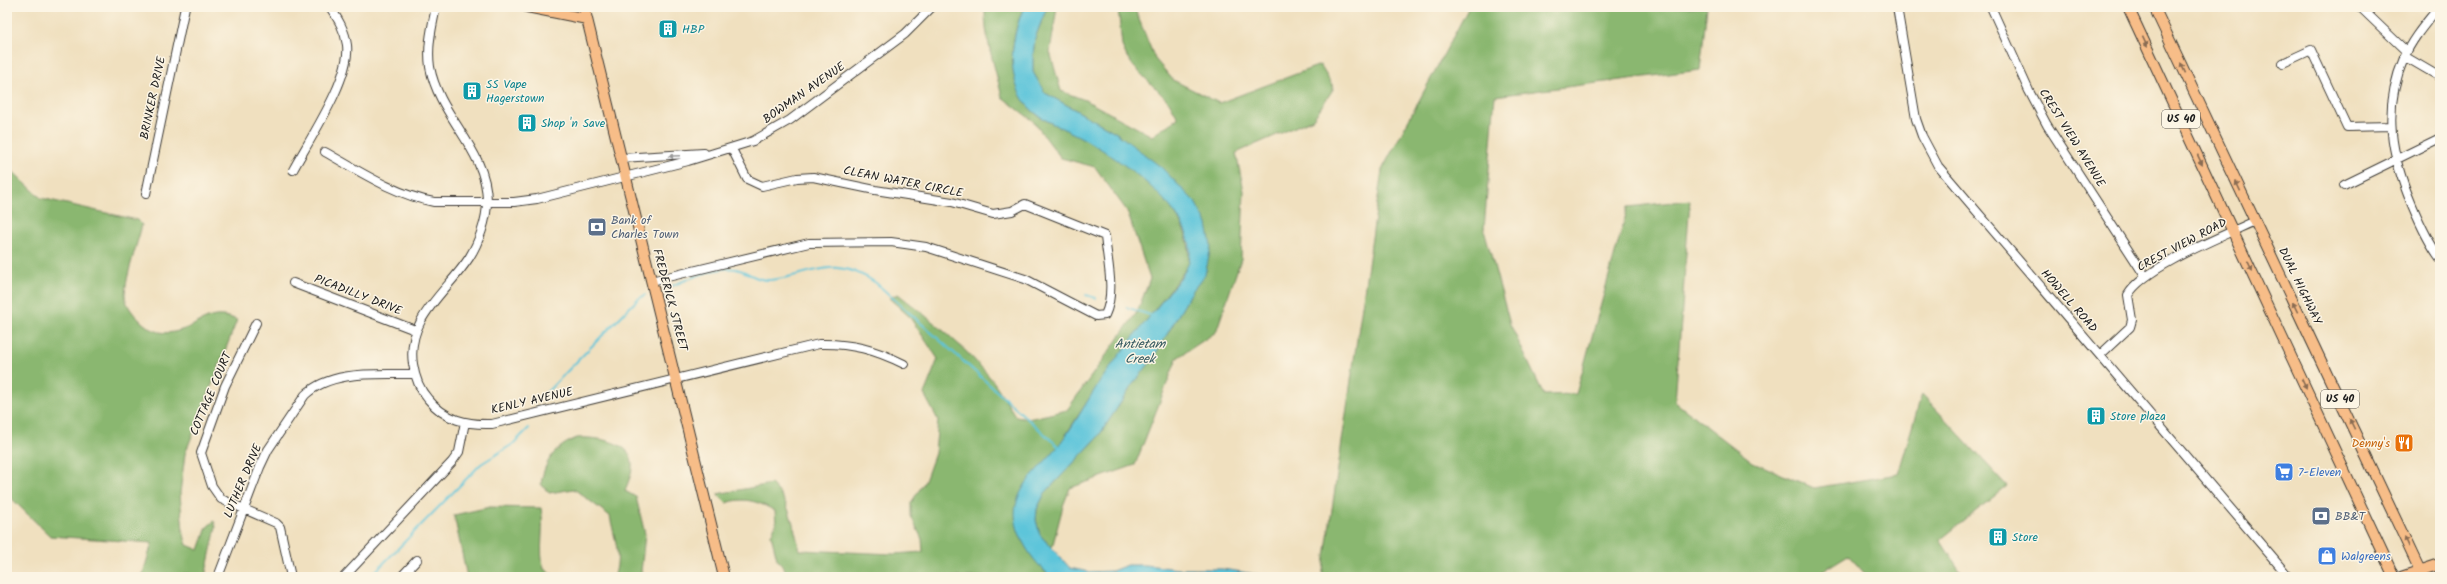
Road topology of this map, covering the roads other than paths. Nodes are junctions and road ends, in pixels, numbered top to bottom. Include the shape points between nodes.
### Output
1 (185, 7) edge
2 (330, 7) edge
3 (436, 7) edge
4 (527, 7) edge
5 (584, 7) edge
6 (932, 7) edge
7 (1897, 7) edge
8 (1991, 7) edge
9 (2128, 7) edge
10 (2154, 7) edge
11 (2360, 7) edge
12 (2438, 8) edge
13 (586, 19) junction
14 (2405, 54) junction
15 (2283, 63) dead end
16 (2440, 77) edge
17 (2391, 126) junction
18 (2440, 138) edge
19 (729, 150) junction
20 (325, 152) dead end
21 (621, 158) junction
22 (2395, 161) junction
23 (293, 170) dead end
24 (625, 177) junction
25 (2344, 185) dead end
26 (146, 194) dead end
27 (487, 202) junction
28 (2255, 221) junction
29 (2233, 231) junction
30 (2440, 258) edge
31 (2145, 276) junction
32 (652, 281) junction
33 (293, 284) dead end
34 (256, 323) dead end
35 (415, 330) junction
36 (2100, 355) junction
37 (904, 364) dead end
38 (414, 374) junction
39 (676, 378) junction
40 (465, 422) junction
41 (243, 510) junction
42 (417, 560) dead end
43 (2440, 564) edge
44 (2440, 568) edge
45 (2422, 574) edge
46 (218, 577) edge
47 (292, 577) edge
48 (344, 577) edge
49 (401, 577) edge
50 (724, 577) edge
51 (2289, 577) edge
52 (2394, 577) edge
53 (2401, 577) edge

1 - 26 street, BRINKER DRIVE
2 - 23 street via 344,32 348,46 345,70
3 - 27 street, KENLY AVENUE via 429,52 434,80 443,104 479,161
4 - 13 main road
5 - 13 main road, FREDERICK STREET
6 - 19 street, BOWMAN AVENUE via 905,34 790,120 773,131
7 - 36 street, HOWELL ROAD via 1912,102 1929,151 1955,187
8 - 31 street, CREST VIEW AVENUE via 2047,124
9 -> 29 main road, US 40
28 -> 10 main road, DUAL HIGHWAY / US 40
11 - 14 street
12 - 14 street
13 - 21 main road, FREDERICK STREET
14 - 16 street
14 - 17 street via 2395,88
15 - 17 street via 2311,50 2348,127
17 - 22 street
18 - 22 street
19 -> 21 street via 677,156
19 - 24 street, BOWMAN AVENUE
19 - 32 street, CLEAN WATER CIRCLE via 747,179 762,186 813,177 952,202 993,214 1012,211 1025,204 1056,215 1104,236 1110,290 1108,308 1105,315 1096,316 1059,295 1019,277 926,247 891,242 809,243
20 - 27 street, BOWMAN AVENUE via 372,178 421,200
21 - 24 main road, FREDERICK STREET
22 - 25 street
22 - 30 street via 2423,231
24 - 27 street, BOWMAN AVENUE via 537,199
24 - 32 main road, FREDERICK STREET
27 - 35 street, KENLY AVENUE via 481,233 469,259 429,308
28 - 29 street, CREST VIEW ROAD
45 -> 28 main road, DUAL HIGHWAY / US 40
29 - 31 street, CREST VIEW ROAD
29 -> 52 main road, US 40
31 - 36 street, CREST VIEW ROAD via 2128,295 2132,320 2130,327
32 - 39 main road, FREDERICK STREET
33 - 35 street, PICADILLY DRIVE
34 - 41 street, COTTAGE COURT via 225,386 201,453 216,494
35 - 38 street, KENLY AVENUE via 412,359
36 - 51 street, HOWELL ROAD
37 - 39 street, KENLY AVENUE via 866,347 836,343 820,344
38 - 40 street, KENLY AVENUE via 432,405 453,419
38 - 41 street, LUTHER DRIVE via 345,377 323,382 312,389 297,406 268,450
39 - 40 street, KENLY AVENUE via 500,422
39 - 50 main road, FREDERICK STREET
40 - 48 street via 458,452 452,462
41 - 46 street, LUTHER DRIVE
41 - 47 street, COTTAGE COURT via 280,527
42 - 49 street
43 - 45 main road
44 - 45 main road
45 - 53 main road

